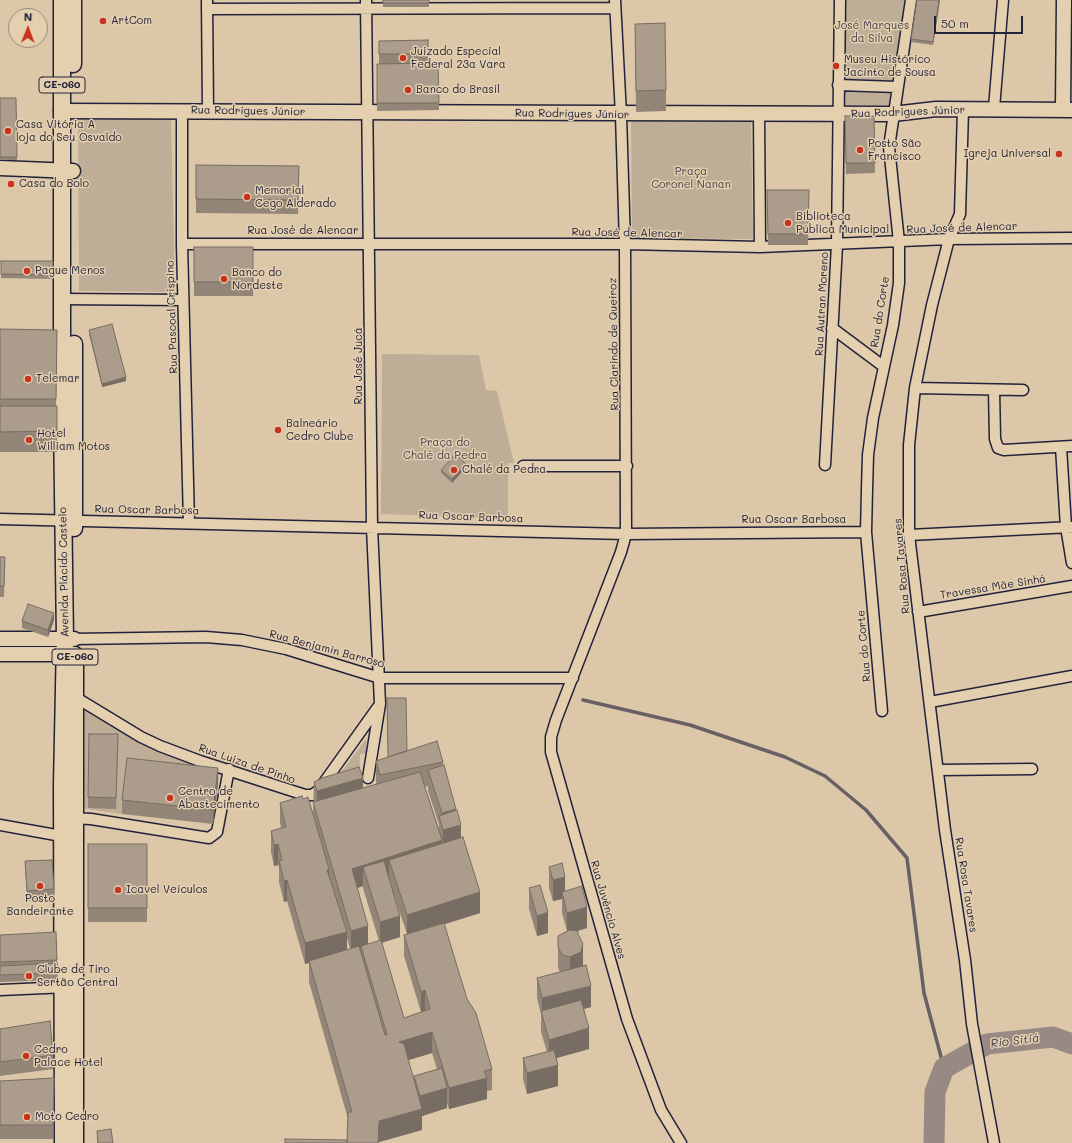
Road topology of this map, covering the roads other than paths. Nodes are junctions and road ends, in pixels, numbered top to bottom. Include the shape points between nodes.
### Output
1 (62, 0) edge
2 (73, 0) edge
3 (840, 0) edge
4 (911, 0) edge
5 (1003, 0) edge
6 (1064, 0) edge
7 (615, 4) edge
8 (207, 5) edge
9 (366, 5) edge
10 (838, 85) junction
11 (897, 87) junction
12 (994, 108) junction
13 (964, 109) junction
14 (1068, 109) edge
15 (182, 110) junction
16 (67, 111) junction
17 (208, 111) junction
18 (368, 112) junction
19 (759, 114) junction
20 (838, 114) junction
21 (894, 114) junction
22 (621, 115) junction
23 (0, 168) edge
24 (67, 170) junction
25 (1072, 238) edge
26 (949, 239) junction
27 (899, 242) junction
28 (370, 243) junction
29 (182, 244) junction
30 (625, 244) junction
31 (837, 245) junction
32 (760, 247) junction
33 (68, 299) junction
34 (183, 300) junction
35 (832, 328) junction
36 (883, 366) junction
37 (915, 388) junction
38 (994, 390) junction
39 (1023, 390) dead end
40 (1072, 446) edge
41 (1061, 447) junction
42 (825, 465) dead end
43 (523, 466) dead end
44 (627, 466) junction
45 (0, 520) edge
46 (69, 521) junction
47 (189, 523) junction
48 (372, 527) junction
49 (1069, 527) edge
50 (866, 532) junction
51 (626, 534) junction
52 (909, 535) junction
53 (1072, 563) edge
54 (1072, 586) edge
55 (918, 612) junction
56 (0, 639) edge
57 (70, 646) junction
58 (0, 654) edge
59 (1072, 676) edge
60 (380, 678) junction
61 (573, 678) junction
62 (75, 698) junction
63 (930, 702) junction
64 (380, 704) junction
65 (882, 711) dead end
66 (1032, 769) dead end
67 (229, 770) junction
68 (939, 770) junction
69 (368, 778) dead end
70 (69, 818) junction
71 (0, 825) edge
72 (69, 837) junction
73 (69, 987) junction
74 (0, 990) edge
75 (69, 1136) edge
76 (681, 1143) edge
77 (994, 1143) edge

1 - 16 main road, Avenida Plácido Castelo / CE-060
2 - 16 main road, Avenida Plácido Castelo / CE-060
3 - 10 street, Rua Autran Moreno
4 - 11 street, Rua do Corte
5 - 12 street
6 - 14 main road
7 - 9 street
7 - 22 street, Rua Clarindo de Queiroz
8 - 9 street
8 - 17 street
9 - 18 street, Rua José Jucá
10 - 11 street
10 - 20 street, Rua Autran Moreno
11 - 21 street, Rua do Corte
12 - 13 main road, Rua Rodrigues Júnior
12 - 14 main road, Rua Rodrigues Júnior
13 - 21 main road, Rua Rodrigues Júnior
13 - 26 street, Rua Rosa Tavares via 960,214
15 - 16 main road, Rua Rodrigues Júnior
15 - 17 main road, Rua Rodrigues Júnior
15 - 29 street, Rua Pascoal Crispino
16 - 24 main road, Avenida Plácido Castelo / CE-060
17 - 18 main road, Rua Rodrigues Júnior
18 - 22 main road, Rua Rodrigues Júnior
18 - 28 street, Rua José Jucá
19 - 20 main road, Rua Rodrigues Júnior
19 - 22 main road, Rua Rodrigues Júnior
19 - 32 street
20 - 21 main road, Rua Rodrigues Júnior
20 - 31 street, Rua Autran Moreno
21 - 27 street, Rua do Corte via 889,147
22 - 30 street, Rua Clarindo de Queiroz
23 - 24 main road
24 - 33 main road, Avenida Plácido Castelo / CE-060
25 - 26 street, Rua José de Alencar
26 - 27 street, Rua José de Alencar
26 - 37 street, Rua Rosa Tavares
27 - 31 street, Rua José de Alencar
27 - 36 street, Rua do Corte via 899,283
28 - 29 street, Rua José de Alencar
28 - 30 street, Rua José de Alencar
28 - 48 street, Rua José Jucá
29 - 34 street, Rua Pascoal Crispino
30 - 32 street, Rua José de Alencar
30 - 44 street, Rua Clarindo de Queiroz
31 - 32 street, Rua José de Alencar
31 - 35 street, Rua Autran Moreno
33 - 34 street
33 - 46 main road, Avenida Plácido Castelo / CE-060 via 64,420
34 - 47 street, Rua Pascoal Crispino
35 - 36 street, Rua do Corte
35 - 42 street, Rua Autran Moreno
36 - 50 street, Rua do Corte via 868,455
37 - 38 street
37 - 52 street, Rua Rosa Tavares via 908,445
38 - 39 street
38 - 41 street via 995,439 998,448 1004,450
40 - 41 street
41 - 49 street
43 - 44 street
44 - 51 street, Rua Clarindo de Queiroz
45 - 46 street, Rua Oscar Barbosa
46 - 47 street, Rua Oscar Barbosa
46 - 57 main road, Avenida Plácido Castelo / CE-060
47 - 48 street, Rua Oscar Barbosa
48 - 51 street, Rua Oscar Barbosa
48 - 60 street, Rua José Jucá
49 - 52 street
49 - 53 street
50 - 51 street, Rua Oscar Barbosa
50 - 65 street, Rua do Corte
51 - 61 street, Rua Clarindo de Queiroz
52 - 55 street, Rua Rosa Tavares
54 - 55 street, Travessa Mãe Sinhá
55 - 63 street, Rua Rosa Tavares
56 - 57 main road
57 - 58 main road
57 - 60 street, Rua Benjamin Barroso via 206,637 242,640 286,649
57 - 62 main road, Avenida Plácido Castelo / CE-060
57 - 70 main road, Avenida Plácido Castelo / CE-060
59 - 63 street
60 - 61 street, Rua Benjamin Barroso
60 - 64 street, Rua José Jucá
61 - 76 street, Rua Juvêncio Alves via 556,720 551,737 551,752 627,1019 661,1110
62 - 67 street, Rua Luiza de Pinho via 141,737
62 - 70 main road, Avenida Plácido Castelo / CE-060
63 - 68 street, Rua Rosa Tavares
64 - 67 street, Rua Luiza de Pinho via 334,770 312,795 296,793
64 - 69 street, Rua José Jucá
66 - 68 street
67 - 70 street via 217,832 209,838
68 - 77 street, Rua Rosa Tavares via 972,1024
70 - 72 main road, Avenida Plácido Castelo / CE-060
71 - 72 street
72 - 73 main road, Avenida Plácido Castelo / CE-060
73 - 74 street
73 - 75 main road, Avenida Plácido Castelo / CE-060

